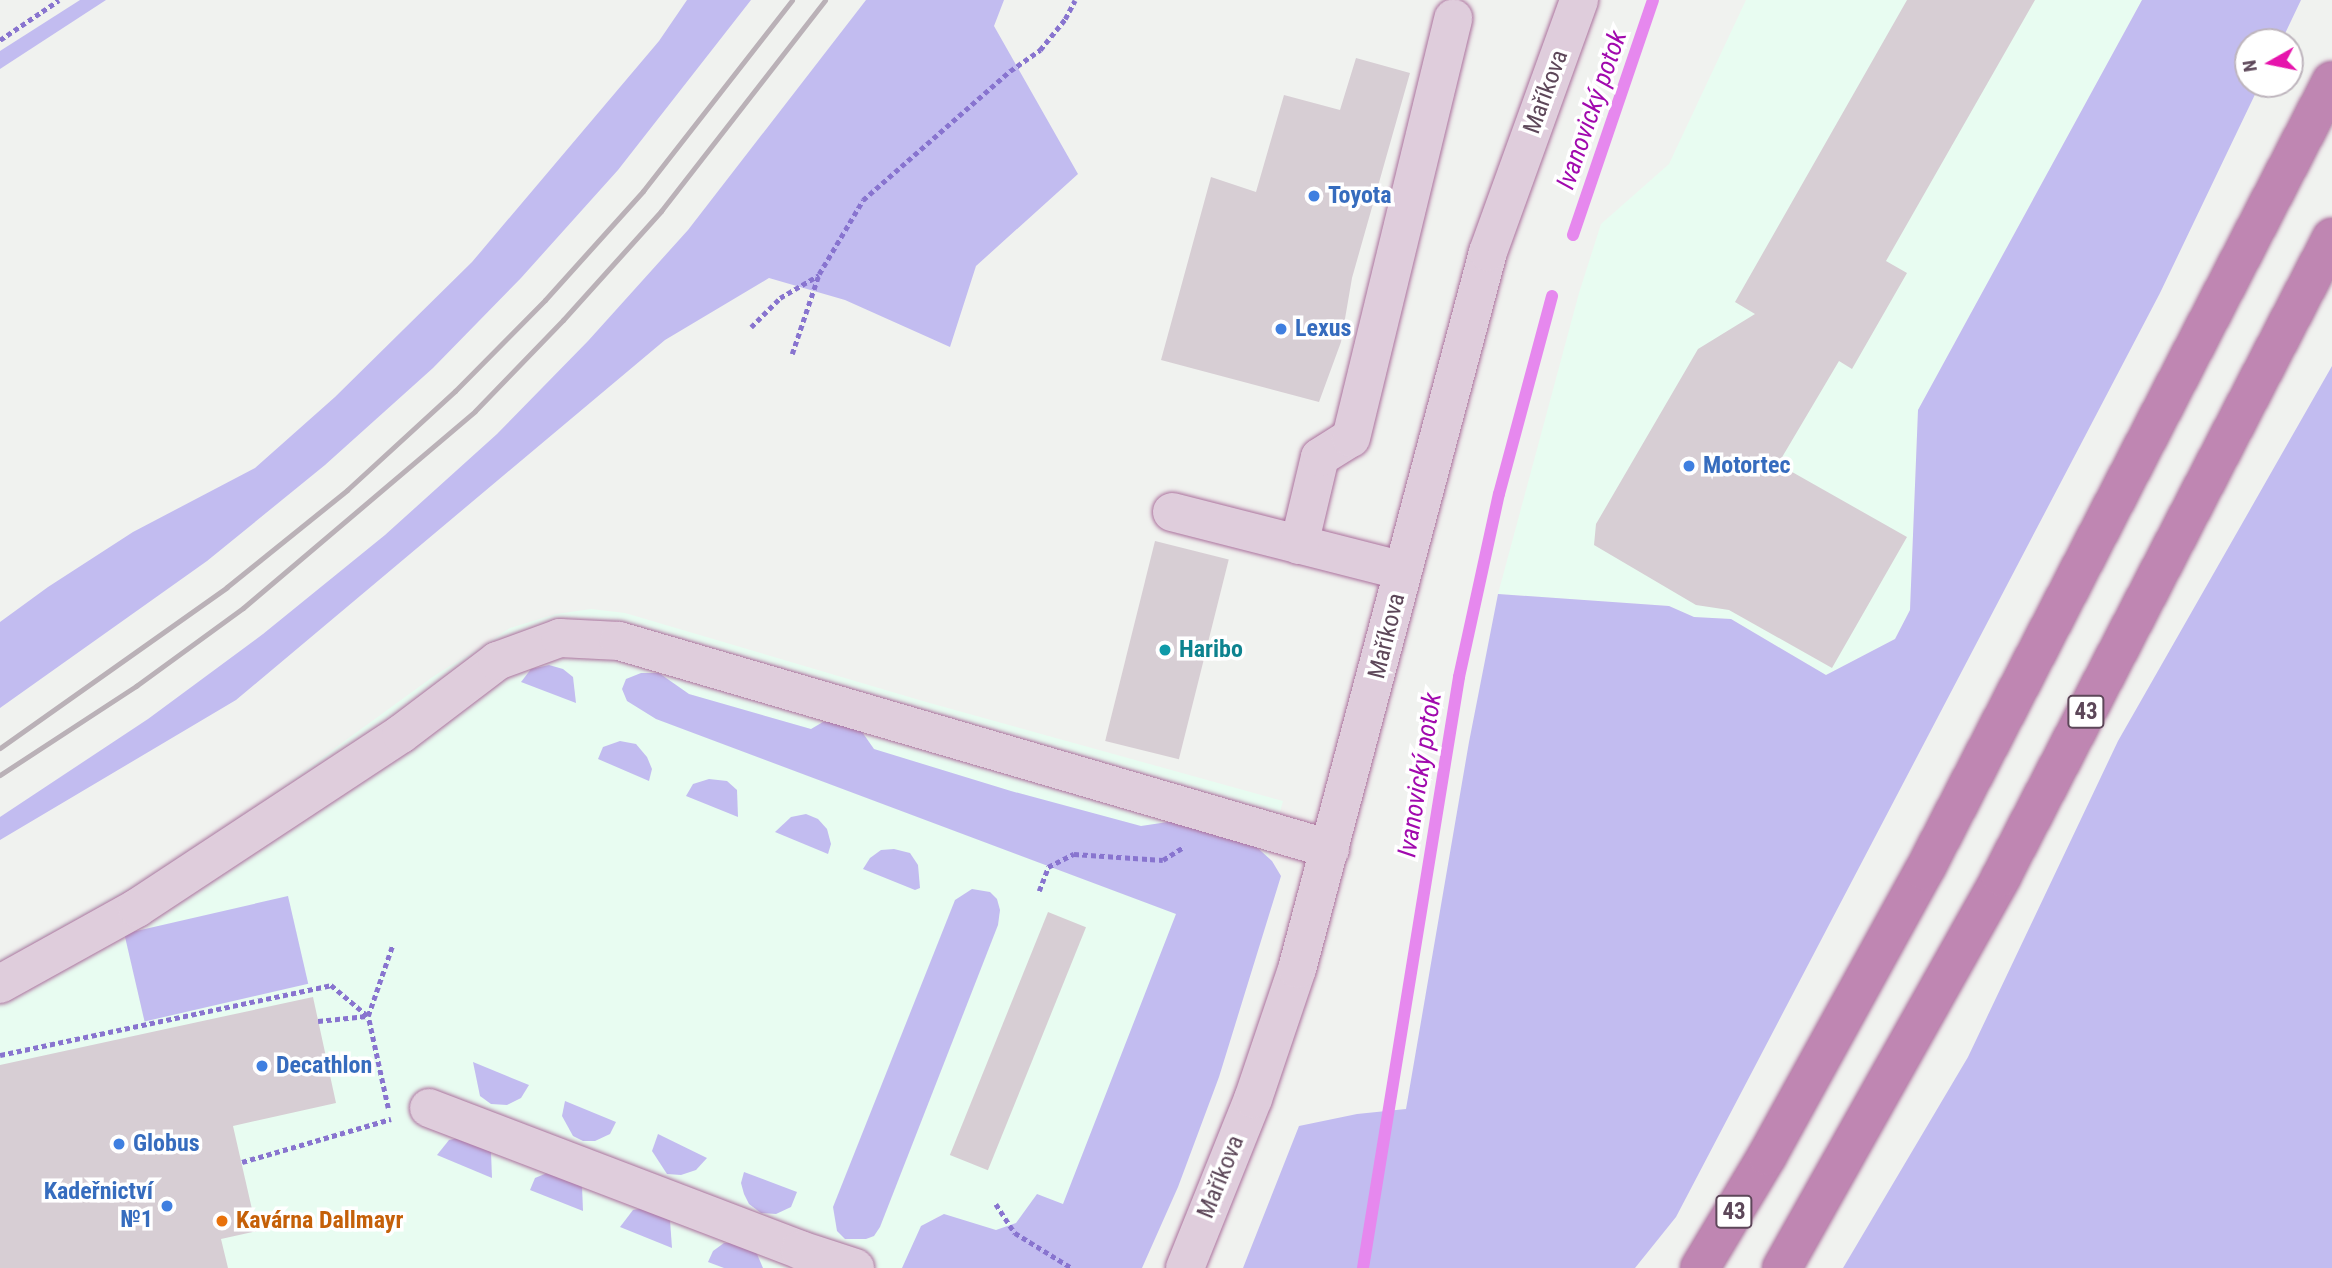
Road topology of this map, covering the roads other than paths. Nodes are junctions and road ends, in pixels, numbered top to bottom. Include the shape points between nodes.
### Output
1 (1579, 0) edge
2 (1453, 18) dead end
3 (2332, 81) edge
4 (2332, 238) edge
5 (1172, 512) dead end
6 (1299, 545) junction
7 (1403, 571) junction
8 (1330, 849) junction
9 (0, 984) edge
10 (429, 1108) road end
11 (1767, 1156) junction
12 (855, 1268) edge
13 (1185, 1268) edge
14 (1671, 1268) edge
15 (1700, 1268) edge
16 (1782, 1268) edge

1 - 7 street, Maříkova via 1488,252
2 - 6 street via 1351,438 1320,457
3 - 11 highway, 43 via 1924,871
4 - 16 highway, 43 via 2001,877
5 - 6 street
6 - 7 street
7 - 8 street, Maříkova
8 - 9 street via 619,641 560,638 497,661 401,734 137,908
8 - 13 street, Maříkova via 1258,1086
10 - 12 street
11 - 14 highway
11 - 15 highway, 43

